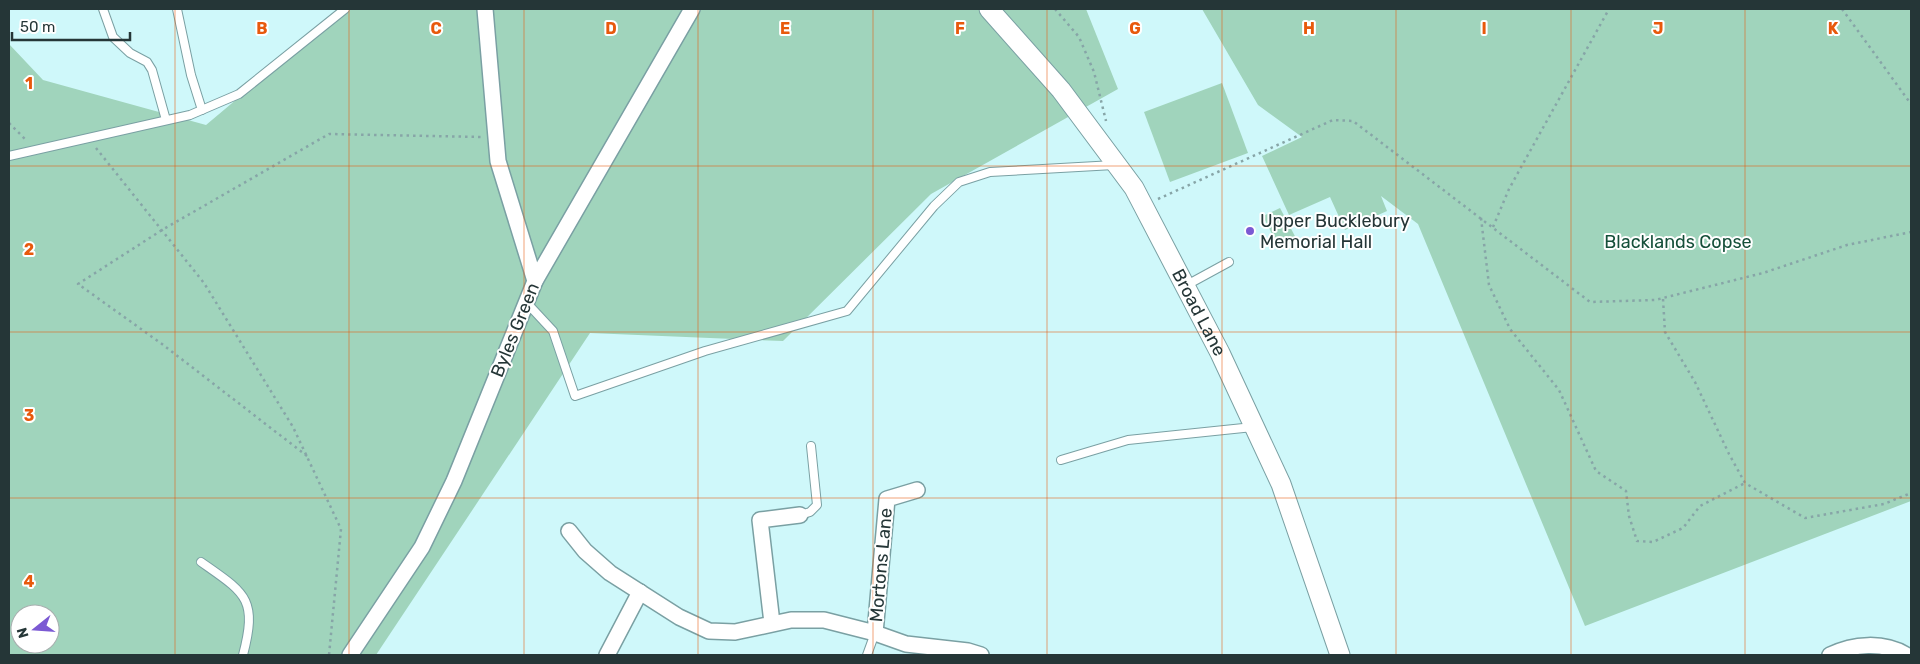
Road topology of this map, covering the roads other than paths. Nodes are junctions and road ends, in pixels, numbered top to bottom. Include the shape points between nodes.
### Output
1 (103, 9) edge
2 (177, 9) edge
3 (345, 9) edge
4 (485, 9) edge
5 (692, 9) edge
6 (989, 9) edge
7 (202, 110) junction
8 (166, 120) junction
9 (9, 156) edge
10 (1117, 164) junction
11 (1229, 262) dead end
12 (535, 281) junction
13 (1185, 286) junction
14 (526, 302) junction
15 (1254, 427) junction
16 (811, 446) dead end
17 (1061, 460) dead end
18 (917, 490) dead end
19 (800, 514) joint
20 (569, 532) dead end
21 (201, 562) dead end
22 (640, 592) junction
23 (772, 623) junction
24 (876, 633) junction
25 (243, 655) edge
26 (350, 655) edge
27 (607, 655) edge
28 (867, 655) edge
29 (981, 655) edge
30 (1336, 655) edge
31 (1830, 655) edge
32 (1906, 655) edge

1 - 8 lane via 113,36 130,53 147,62 152,70
2 - 7 lane via 191,76
3 - 7 lane via 239,94
4 - 12 street via 498,161
5 - 12 street, Byles Green
6 - 10 street, Broad Lane via 1061,90
7 - 8 lane
8 - 9 lane
10 - 13 street, Broad Lane
10 - 14 lane via 990,172 958,182 846,311 705,350 575,396 553,331
11 - 13 lane
12 - 14 street, Byles Green
13 - 15 street, Broad Lane
14 - 26 street, Byles Green via 454,481 422,547
15 - 17 lane via 1128,440
15 - 30 street, Broad Lane via 1281,484
16 - 19 lane via 817,504 810,512
18 - 24 street, Mortons Lane via 887,499
19 - 23 street via 760,520
20 - 22 street, Mortons Lane via 598,564
21 - 25 lane via 241,591 250,614
22 - 23 street, Mortons Lane via 709,632 735,632
22 - 27 street
23 - 24 street, Mortons Lane via 824,620
24 - 28 lane
24 - 29 street, Mortons Lane via 906,644
31 - 32 street via 1858,646 1880,646

